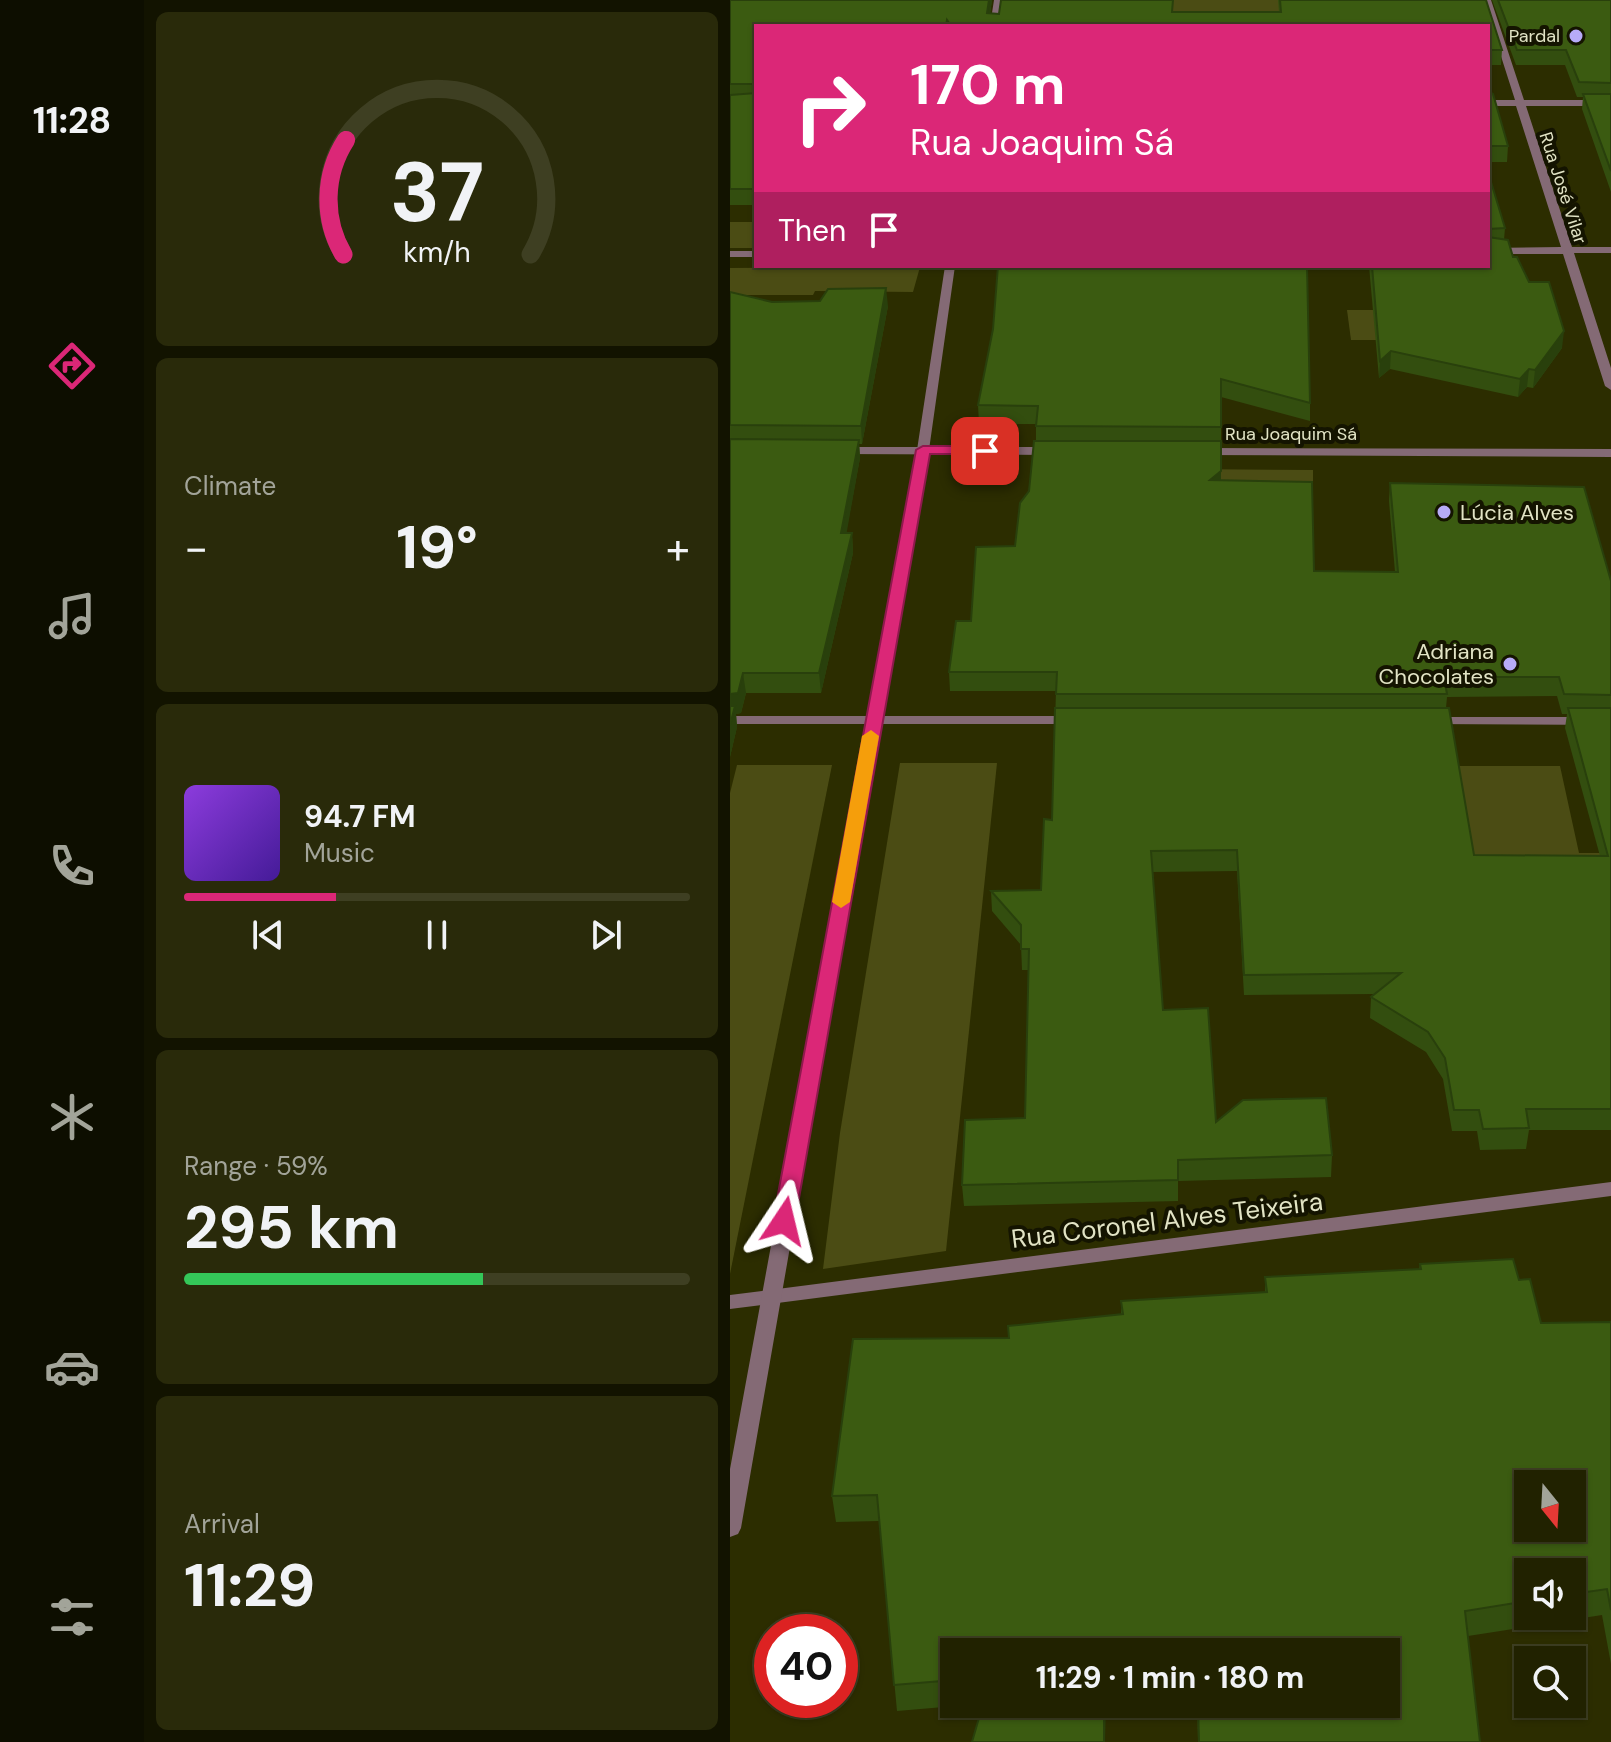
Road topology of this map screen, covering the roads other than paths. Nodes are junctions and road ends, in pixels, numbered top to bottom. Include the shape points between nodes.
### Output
1 (998, 0) edge
2 (1487, 0) edge
3 (994, 24) edge
4 (1490, 103) edge
5 (1517, 103) junction
6 (1611, 103) edge
7 (1567, 250) junction
8 (1611, 250) edge
9 (1490, 251) edge
10 (730, 254) edge
11 (754, 254) edge
12 (950, 268) edge
13 (1611, 386) edge
14 (923, 450) junction
15 (821, 451) edge
16 (1065, 451) edge
17 (1190, 452) edge
18 (1611, 453) edge
19 (730, 720) edge
20 (873, 720) junction
21 (1086, 720) edge
22 (1420, 721) edge
23 (1611, 721) edge
24 (1611, 1189) edge
25 (770, 1297) junction
26 (730, 1302) edge
27 (730, 1528) edge

1 - 3 street
2 - 5 street, Rua José Vilar
4 - 5 street
5 - 6 street
5 - 7 street, Rua José Vilar
7 - 8 street
7 - 9 street
7 - 13 street, Rua José Vilar
10 - 11 street
12 - 14 street
14 - 15 street
14 - 16 street
14 - 20 street
17 - 18 street, Rua Joaquim Sá
19 - 20 street
20 - 21 street
20 - 25 street
22 - 23 street
24 - 25 street, Rua Coronel Alves Teixeira
25 - 26 street, Rua Coronel Alves Teixeira
25 - 27 street

